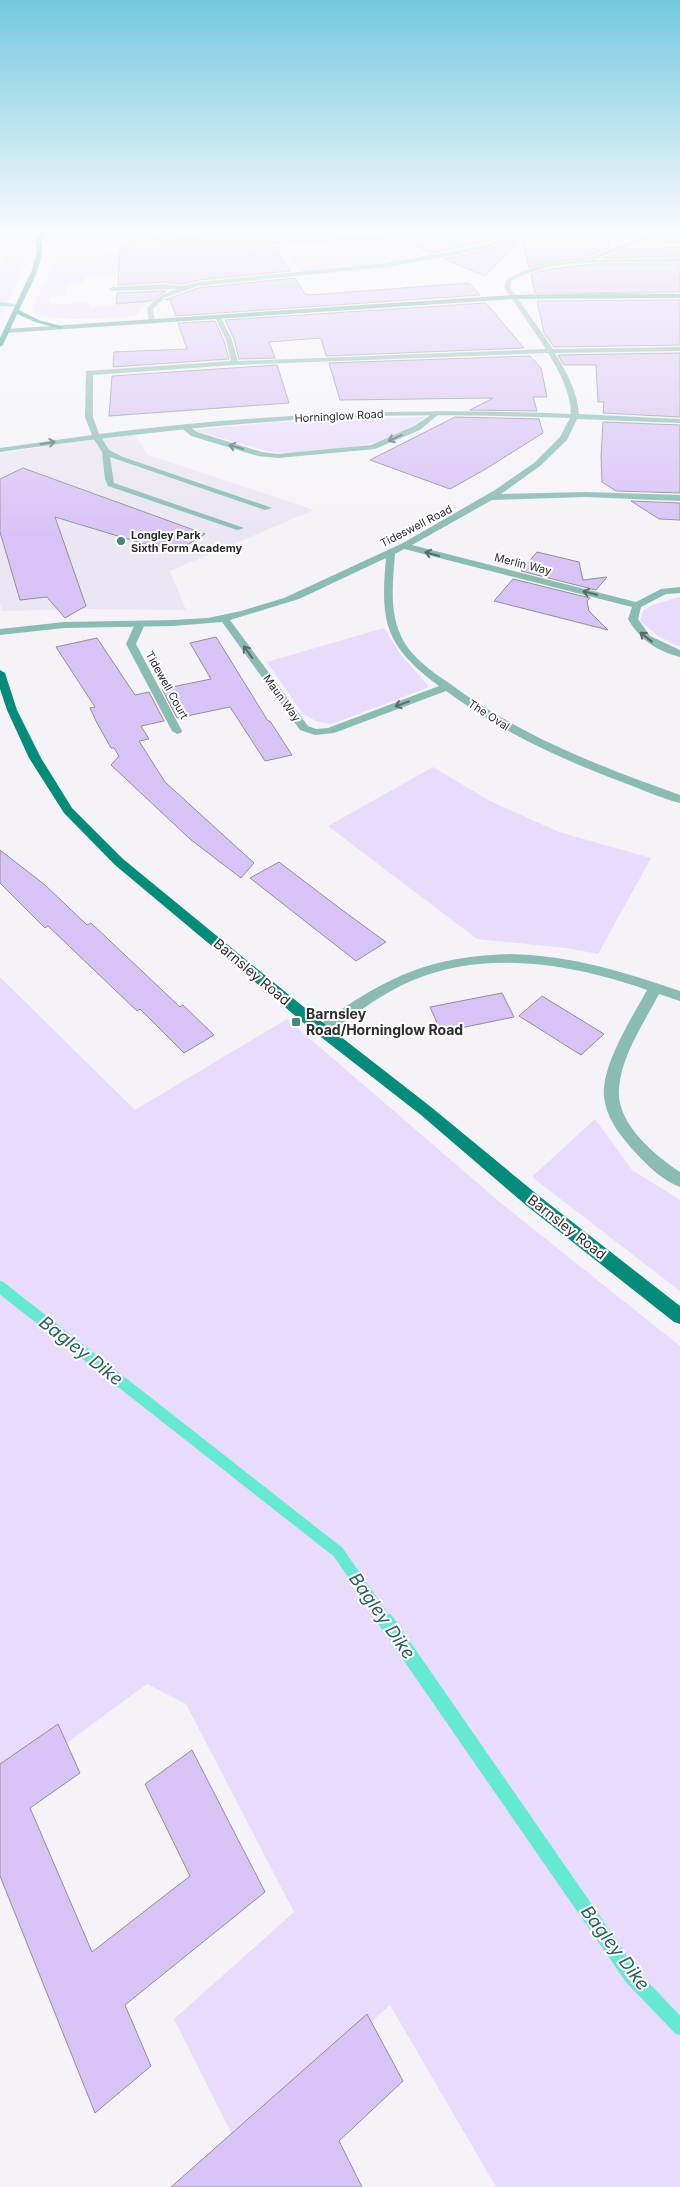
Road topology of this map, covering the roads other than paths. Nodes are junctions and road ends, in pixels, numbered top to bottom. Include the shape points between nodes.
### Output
1 (226, 334) edge
2 (537, 334) edge
3 (680, 349) edge
4 (548, 351) junction
5 (235, 363) junction
6 (437, 413) junction
7 (575, 416) junction
8 (680, 421) edge
9 (184, 427) junction
10 (96, 436) junction
11 (0, 450) edge
12 (106, 452) junction
13 (491, 497) junction
14 (680, 498) edge
15 (268, 508) dead end
16 (240, 528) dead end
17 (403, 546) junction
18 (391, 552) junction
19 (680, 590) edge
20 (637, 605) junction
21 (224, 618) junction
22 (140, 624) junction
23 (0, 632) edge
24 (680, 654) edge
25 (0, 673) edge
26 (447, 687) junction
27 (177, 731) dead end
28 (680, 799) edge
29 (655, 988) junction
30 (680, 996) edge
31 (322, 1030) junction
32 (680, 1180) edge
33 (680, 1316) edge

1 - 5 street
2 - 4 street
3 - 4 street
4 - 5 street
4 - 7 street via 570,386
5 - 10 street via 89,373 88,417
6 - 7 street, Horninglow Road
6 - 9 street, Horninglow Road via 312,417
6 -> 9 lane via 417,428 372,447 278,456 194,434
7 - 8 street, Horninglow Road
7 - 13 street, Tideswell Road via 560,444
9 - 10 street, Horninglow Road
11 -> 10 street, Horninglow Road
10 - 12 lane
12 - 15 lane
12 - 16 lane via 111,484
13 - 14 street via 600,494
13 - 17 street, Tideswell Road
17 - 18 street, Tideswell Road
20 -> 17 street, Merlin Way
18 - 21 street, Tideswell Road via 296,597
18 - 26 street, The Oval via 388,610 396,636 418,664
19 - 20 street via 664,591
24 -> 20 street via 655,644 640,633 632,619
21 - 22 street, Tideswell Road
26 -> 21 street, Maun Way via 330,731 315,732 304,728
22 - 23 street, Tideswell Road via 53,625
22 - 27 lane, Tidewell Court via 133,636 133,650
25 - 31 main road, Barnsley Road via 12,710 35,758 68,810 119,862
26 - 28 street, The Oval via 500,723 558,753
29 - 30 street
29 - 31 street via 603,971 553,962 510,958 470,961 416,974 387,988
29 - 32 street via 617,1065 611,1091 616,1114 643,1153
31 - 33 main road, Barnsley Road

